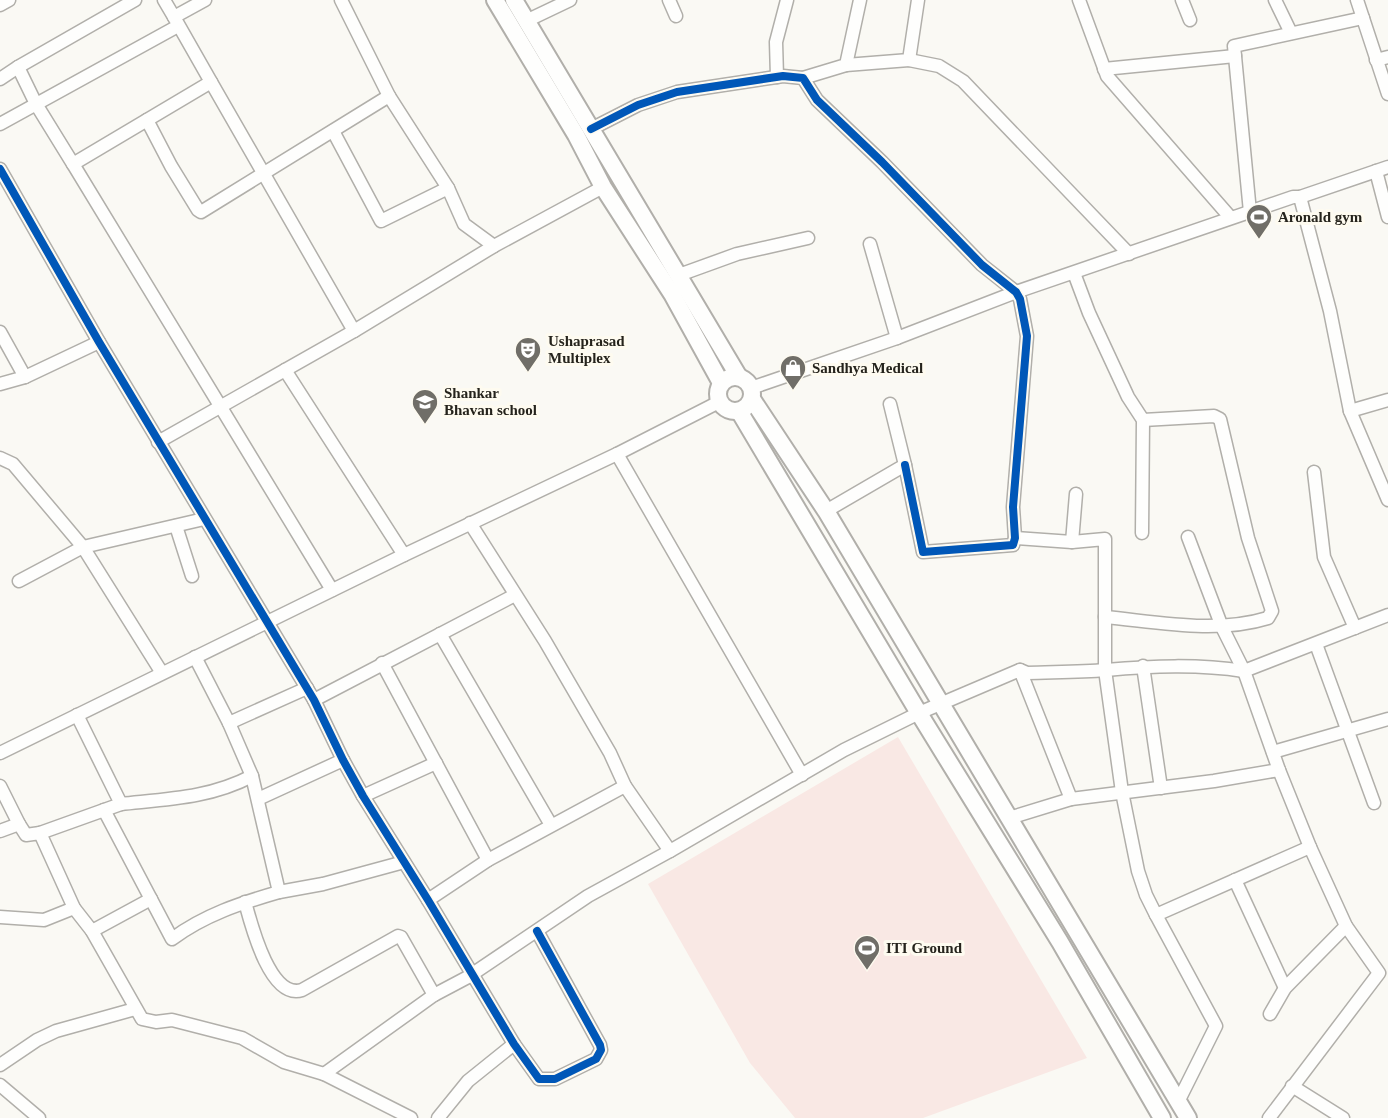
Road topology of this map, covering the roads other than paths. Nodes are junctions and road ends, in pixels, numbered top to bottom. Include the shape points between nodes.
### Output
1 (9, 0) edge
2 (135, 0) edge
3 (165, 0) edge
4 (205, 0) edge
5 (341, 0) edge
6 (495, 0) edge
7 (514, 0) edge
8 (570, 0) edge
9 (669, 0) edge
10 (788, 0) edge
11 (860, 0) edge
12 (918, 0) edge
13 (1079, 0) edge
14 (1182, 0) edge
15 (1275, 0) edge
16 (1357, 0) edge
17 (0, 5) edge
18 (676, 16) dead end
19 (1363, 18) junction
20 (1190, 20) dead end
21 (526, 21) junction
22 (176, 22) junction
23 (1286, 34) junction
24 (1235, 56) junction
25 (1382, 58) edge
26 (909, 60) junction
27 (846, 65) junction
28 (18, 67) junction
29 (1104, 69) junction
30 (777, 77) junction
31 (803, 78) junction
32 (0, 79) edge
33 (211, 82) junction
34 (1388, 94) edge
35 (389, 96) junction
36 (36, 104) junction
37 (147, 120) junction
38 (0, 124) edge
39 (591, 129) junction
40 (333, 131) junction
41 (73, 164) junction
42 (0, 169) edge
43 (1382, 169) edge
44 (264, 173) junction
45 (603, 187) junction
46 (448, 188) junction
47 (1300, 198) junction
48 (1250, 212) junction
49 (1230, 217) junction
50 (1388, 217) edge
51 (808, 237) dead end
52 (870, 244) dead end
53 (494, 246) junction
54 (1129, 254) junction
55 (1074, 273) junction
56 (680, 275) junction
57 (1016, 292) junction
58 (354, 331) junction
59 (0, 332) edge
60 (897, 338) junction
61 (99, 342) junction
62 (285, 370) junction
63 (25, 377) junction
64 (721, 383) junction
65 (0, 384) edge
66 (747, 388) junction
67 (1388, 400) edge
68 (719, 402) junction
69 (890, 404) dead end
70 (219, 406) junction
71 (739, 411) junction
72 (1350, 411) junction
73 (1143, 420) junction
74 (158, 442) junction
75 (617, 454) junction
76 (0, 458) edge
77 (904, 465) junction
78 (1314, 472) dead end
79 (1076, 495) dead end
80 (1388, 500) edge
81 (826, 511) junction
82 (204, 519) junction
83 (470, 523) junction
84 (176, 526) junction
85 (1142, 533) dead end
86 (1188, 537) dead end
87 (1015, 538) junction
88 (1072, 542) junction
89 (84, 547) junction
90 (404, 555) junction
91 (192, 576) dead end
92 (20, 581) dead end
93 (332, 590) junction
94 (515, 595) junction
95 (1388, 615) edge
96 (1105, 617) junction
97 (267, 622) junction
98 (1222, 627) junction
99 (1355, 628) junction
100 (440, 634) junction
101 (1316, 644) junction
102 (195, 657) junction
103 (382, 663) junction
104 (1143, 666) junction
105 (1020, 670) junction
106 (1105, 670) junction
107 (1244, 671) junction
108 (162, 673) junction
109 (307, 688) junction
110 (314, 700) junction
111 (941, 704) junction
112 (919, 713) junction
113 (77, 715) junction
114 (1388, 719) edge
115 (230, 723) junction
116 (1349, 732) junction
117 (1273, 752) junction
118 (0, 753) edge
119 (343, 760) junction
120 (436, 762) junction
121 (1279, 770) junction
122 (802, 775) junction
123 (252, 776) junction
124 (0, 786) edge
125 (625, 786) junction
126 (1161, 788) junction
127 (1122, 792) junction
128 (363, 796) junction
129 (1071, 799) junction
130 (258, 800) junction
131 (1374, 803) dead end
132 (121, 804) junction
133 (104, 810) junction
134 (1009, 818) junction
135 (18, 824) junction
136 (551, 825) junction
137 (0, 831) edge
138 (40, 833) junction
139 (1310, 847) junction
140 (670, 851) junction
141 (488, 860) junction
142 (404, 862) junction
143 (1235, 880) junction
144 (279, 892) junction
145 (151, 899) junction
146 (428, 900) junction
147 (245, 902) junction
148 (74, 908) junction
149 (1156, 915) junction
150 (0, 917) edge
151 (1346, 926) junction
152 (92, 931) junction
153 (537, 931) junction
154 (472, 974) junction
155 (1383, 976) edge
156 (1285, 988) junction
157 (434, 995) junction
158 (135, 1009) junction
159 (1270, 1014) dead end
160 (514, 1044) junction
161 (0, 1065) edge
162 (324, 1074) junction
163 (0, 1085) edge
164 (1292, 1086) junction
165 (1178, 1102) junction
166 (39, 1118) edge
167 (411, 1118) edge
168 (438, 1118) edge
169 (1162, 1118) edge
170 (1188, 1118) edge
171 (1269, 1118) edge
172 (1343, 1118) edge

1 - 17 street
2 - 28 street
3 - 22 street
4 - 22 street
5 - 35 street
6 - 45 main road
7 - 21 main road
8 - 21 street
9 - 18 street
10 - 30 street via 776,42
11 - 27 street
12 - 26 street
13 - 29 street
14 - 20 street
15 - 23 street
16 - 19 street
19 - 23 street
19 - 25 street
21 - 39 main road
22 - 33 street
22 - 36 street
23 - 24 street via 1234,46
24 - 29 street
24 - 48 street
25 - 34 street
26 - 27 street
26 - 54 street via 939,66 963,81
27 - 31 street
28 - 32 street
28 - 36 street
29 - 49 street
30 - 31 street
30 - 39 street via 677,92 638,105
31 - 57 street via 817,100 982,265
33 - 37 street
33 - 44 street
35 - 40 street
35 - 46 street
36 - 38 street
36 - 41 street
37 - 41 street
37 - 44 street via 199,211
39 - 56 main road
40 - 44 street
40 - 46 street via 381,221
41 - 70 street
42 - 61 street
43 - 47 street
43 - 50 street
44 - 58 street
45 - 53 street
45 - 64 main road via 672,294
46 - 53 street via 464,224
47 - 48 street
47 - 72 street via 1330,311
48 - 49 street
49 - 54 street
51 - 56 street via 737,254
52 - 60 street
53 - 58 street
54 - 55 street
55 - 57 street
55 - 73 street via 1118,376
56 - 66 main road
57 - 60 street
57 - 87 street via 1027,336 1013,507
58 - 62 street
59 - 63 street
60 - 66 street
61 - 63 street
61 - 74 street
62 - 70 street
62 - 90 street
63 - 65 street
64 - 66 main road via 731,377
64 - 68 main road
66 - 71 main road via 749,405
66 - 81 main road
67 - 72 street
68 - 71 main road via 729,411
68 - 75 street
69 - 77 street
70 - 74 street
70 - 93 street
71 - 112 main road
72 - 80 street
73 - 85 street
73 - 98 street via 1218,416 1222,423 1248,538 1272,611 1268,618
74 - 82 street
75 - 83 street
75 - 122 street
76 - 89 street via 13,464
77 - 81 street
77 - 87 street via 923,552 1012,545
78 - 99 street via 1324,557
79 - 88 street
81 - 111 main road
82 - 84 street
82 - 97 street
83 - 90 street
83 - 94 street
84 - 89 street
84 - 91 street
86 - 98 street
87 - 88 street
88 - 96 street via 1105,539
89 - 92 street
89 - 108 street
90 - 93 street
93 - 97 street
94 - 100 street
94 - 125 street via 610,753
95 - 99 street
96 - 98 street
96 - 106 street
97 - 102 street
97 - 109 street
98 - 107 street
99 - 101 street
100 - 103 street
100 - 136 street
101 - 107 street
101 - 116 street
102 - 108 street
102 - 115 street
103 - 110 street
103 - 120 street
104 - 106 street
104 - 107 street
104 - 126 street
105 - 106 street
105 - 111 street
105 - 129 street
106 - 127 street
107 - 117 street
108 - 113 street
109 - 110 street
109 - 115 street
110 - 119 street
111 - 112 street
111 - 134 main road
112 - 122 street
112 - 169 main road via 1060,942
113 - 118 street
113 - 132 street
114 - 116 street
115 - 123 street
116 - 117 street
116 - 131 street
117 - 121 street
119 - 128 street
119 - 130 street
120 - 128 street
120 - 141 street
121 - 126 street
121 - 139 street
122 - 140 street
123 - 130 street
123 - 132 street via 207,794
124 - 135 street
125 - 136 street
125 - 140 street
126 - 127 street
127 - 129 street
127 - 149 street via 1140,882
128 - 142 street
129 - 134 street
130 - 144 street
132 - 133 street
133 - 138 street
133 - 145 street
134 - 165 main road
135 - 137 street
135 - 138 street via 26,835
136 - 141 street
138 - 148 street
139 - 143 street
139 - 151 street
140 - 153 street via 588,896
141 - 146 street
142 - 144 street
142 - 146 street
143 - 149 street
143 - 156 street
144 - 147 street
145 - 147 street via 172,939 222,910
145 - 152 street
146 - 154 street
147 - 157 street via 267,966 290,990 302,990 398,936
148 - 150 street via 44,920
148 - 152 street
149 - 165 street via 1216,1026
151 - 155 street
151 - 156 street
152 - 158 street
153 - 154 street
153 - 160 street via 601,1050 596,1059 555,1078 539,1079
154 - 157 street
154 - 160 street
155 - 164 street
156 - 159 street
157 - 162 street
158 - 161 street via 56,1031
158 - 162 street via 142,1019 172,1020 242,1038 284,1062
160 - 168 street via 468,1081
162 - 167 street
163 - 166 street
164 - 171 street
164 - 172 street
165 - 170 main road

